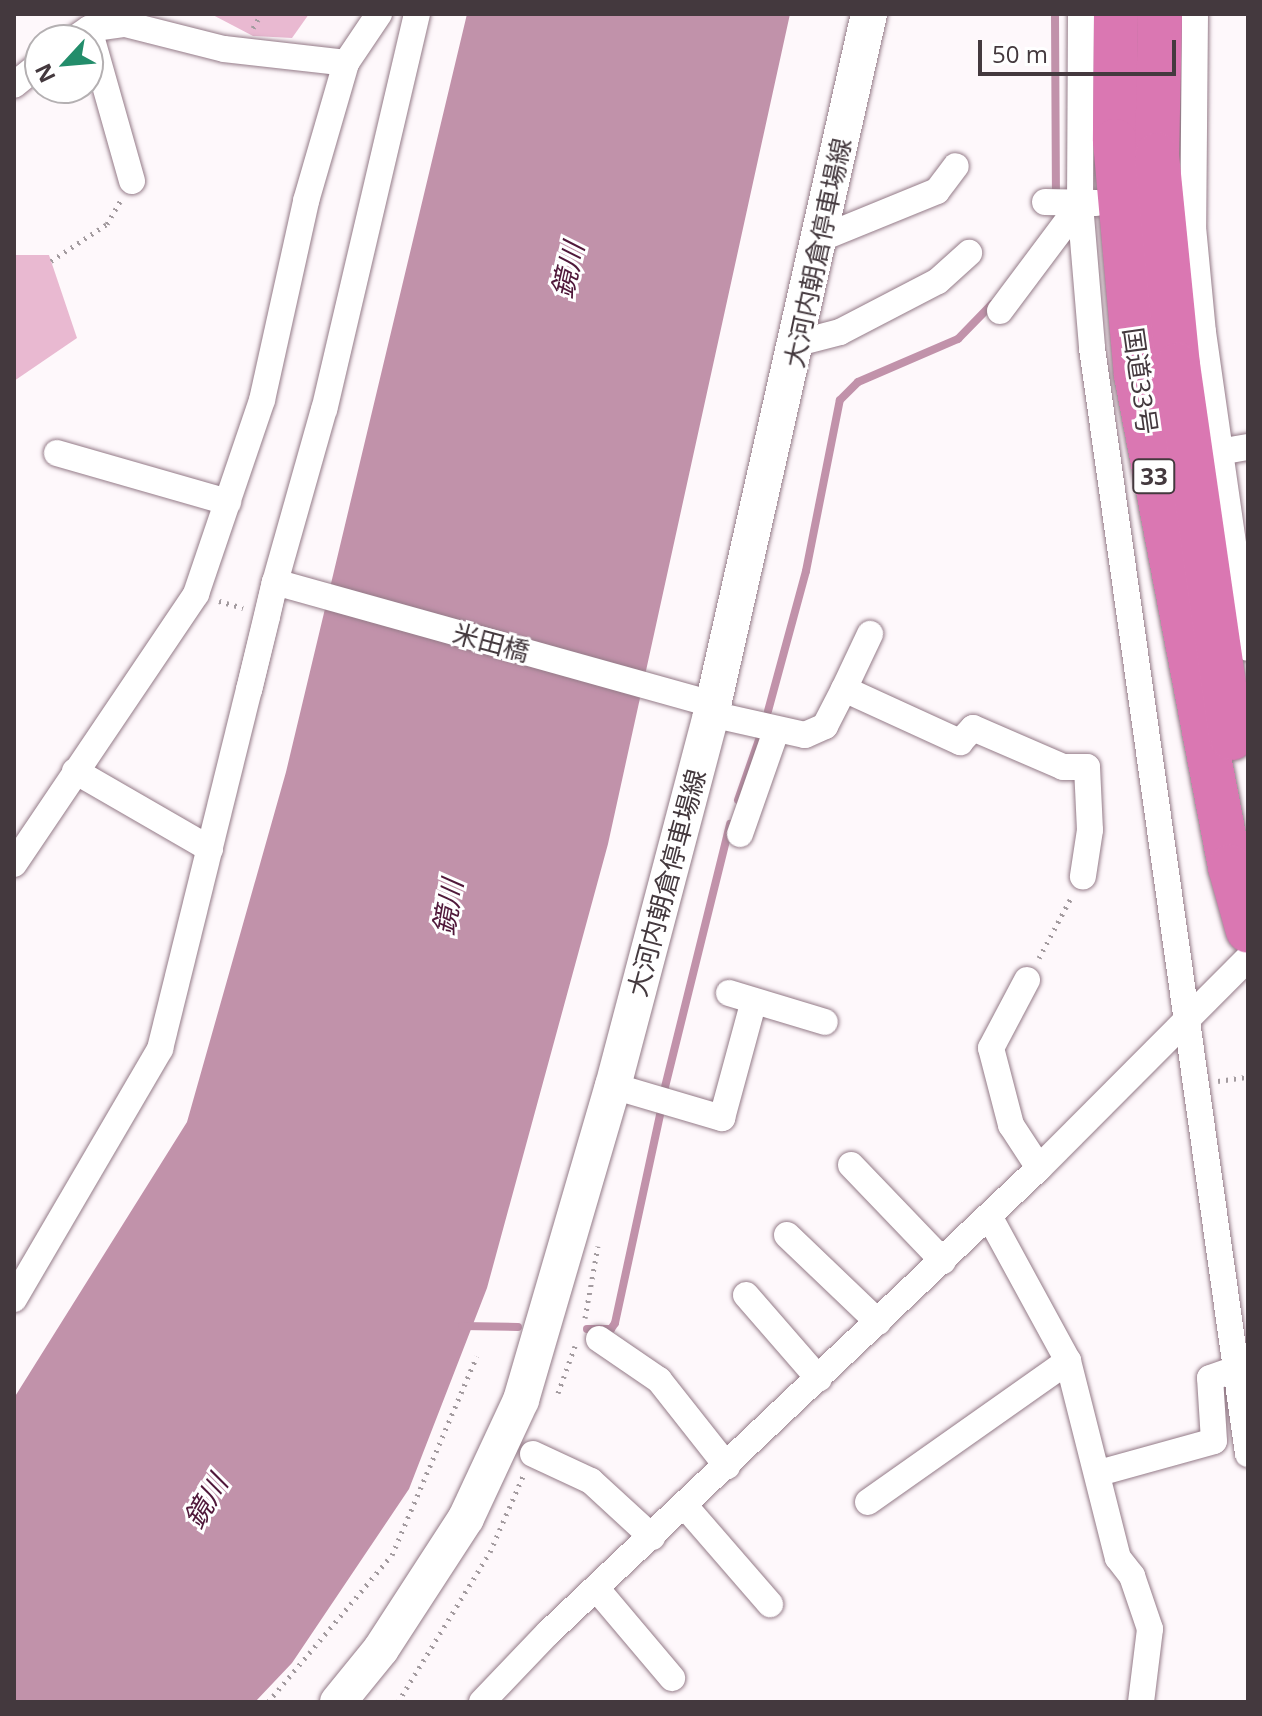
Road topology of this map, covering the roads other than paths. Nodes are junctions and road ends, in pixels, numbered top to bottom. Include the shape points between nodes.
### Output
1 (379, 14) edge
2 (417, 14) edge
3 (869, 14) edge
4 (1081, 14) edge
5 (1116, 14) edge
6 (1160, 14) edge
7 (1195, 14) edge
8 (119, 19) edge
9 (346, 63) junction
10 (104, 100) edge
11 (956, 166) dead end
12 (132, 181) road end
13 (1138, 201) junction
14 (1045, 202) dead end
15 (822, 238) junction
16 (969, 253) dead end
17 (1000, 311) dead end
18 (798, 343) junction
19 (1248, 447) edge
20 (1219, 452) junction
21 (57, 453) dead end
22 (228, 502) junction
23 (286, 585) junction
24 (870, 634) dead end
25 (1248, 648) edge
26 (844, 689) junction
27 (249, 690) junction
28 (703, 705) junction
29 (776, 731) junction
30 (75, 771) junction
31 (740, 834) dead end
32 (1248, 846) edge
33 (210, 849) junction
34 (14, 864) edge
35 (1083, 876) road end
36 (1248, 931) edge
37 (1248, 958) edge
38 (1027, 980) road end
39 (729, 993) dead end
40 (753, 1004) junction
41 (1187, 1018) junction
42 (825, 1022) dead end
43 (613, 1086) junction
44 (851, 1165) dead end
45 (1039, 1168) junction
46 (989, 1216) junction
47 (787, 1235) dead end
48 (943, 1261) junction
49 (746, 1295) dead end
50 (14, 1299) edge
51 (878, 1322) junction
52 (599, 1339) dead end
53 (1068, 1361) junction
54 (1236, 1369) junction
55 (819, 1379) junction
56 (533, 1454) dead end
57 (1248, 1454) edge
58 (727, 1466) junction
59 (1099, 1473) junction
60 (868, 1502) dead end
61 (685, 1506) junction
62 (652, 1537) junction
63 (596, 1588) junction
64 (770, 1604) dead end
65 (672, 1678) dead end
66 (338, 1702) edge
67 (482, 1702) edge
68 (1141, 1702) edge

1 - 9 street
2 - 23 street
3 - 15 main road, 大河内朝倉停車場線
4 - 13 street
5 - 13 highway, 国道33号 / 33 via 1114,129
6 - 13 highway, 国道33号 / 33 via 1155,141
7 - 13 street
8 - 9 street via 224,49
9 - 22 street via 306,201 262,400
10 - 12 street
11 - 15 street via 937,191
13 - 14 street
13 - 17 street
13 - 20 street
13 - 32 highway, 国道33号 / 33 via 1178,365
13 - 36 highway, 国道33号 / 33 via 1136,375 1230,867
13 - 41 street via 1094,363
15 - 18 main road, 大河内朝倉停車場線
16 - 18 street via 938,281 840,332
18 - 28 main road, 大河内朝倉停車場線
19 - 20 street
20 - 25 street
21 - 22 street
22 - 30 street via 189,604
23 - 27 street
23 - 27 street via 267,617
23 - 28 street, 米田橋
24 - 26 street, 米田橋
26 - 29 street, 米田橋 via 825,726 805,735
26 - 35 street via 960,742 973,728 1063,767 1087,767 1090,830
27 - 33 street
28 - 29 street, 米田橋
28 - 43 main road, 大河内朝倉停車場線
29 - 31 street
30 - 33 street
30 - 34 street
33 - 50 street via 160,1049
37 - 41 street
38 - 45 street via 991,1048 1011,1125
39 - 40 street
40 - 42 street
40 - 43 street via 722,1118
41 - 45 street
41 - 54 street
43 - 66 main road, 大河内朝倉停車場線 via 521,1400 466,1518 381,1649
44 - 48 street
45 - 46 street
46 - 48 street
46 - 53 street
47 - 51 street
48 - 51 street
49 - 55 street
51 - 55 street
52 - 58 street via 659,1380
53 - 59 street
53 - 60 street
54 - 57 street
54 - 59 street via 1210,1378 1214,1441
55 - 58 street
56 - 62 street via 591,1481
58 - 61 street
59 - 68 street via 1118,1558 1132,1576 1150,1629
61 - 62 street
61 - 64 street
62 - 63 street
63 - 65 street
63 - 67 street

